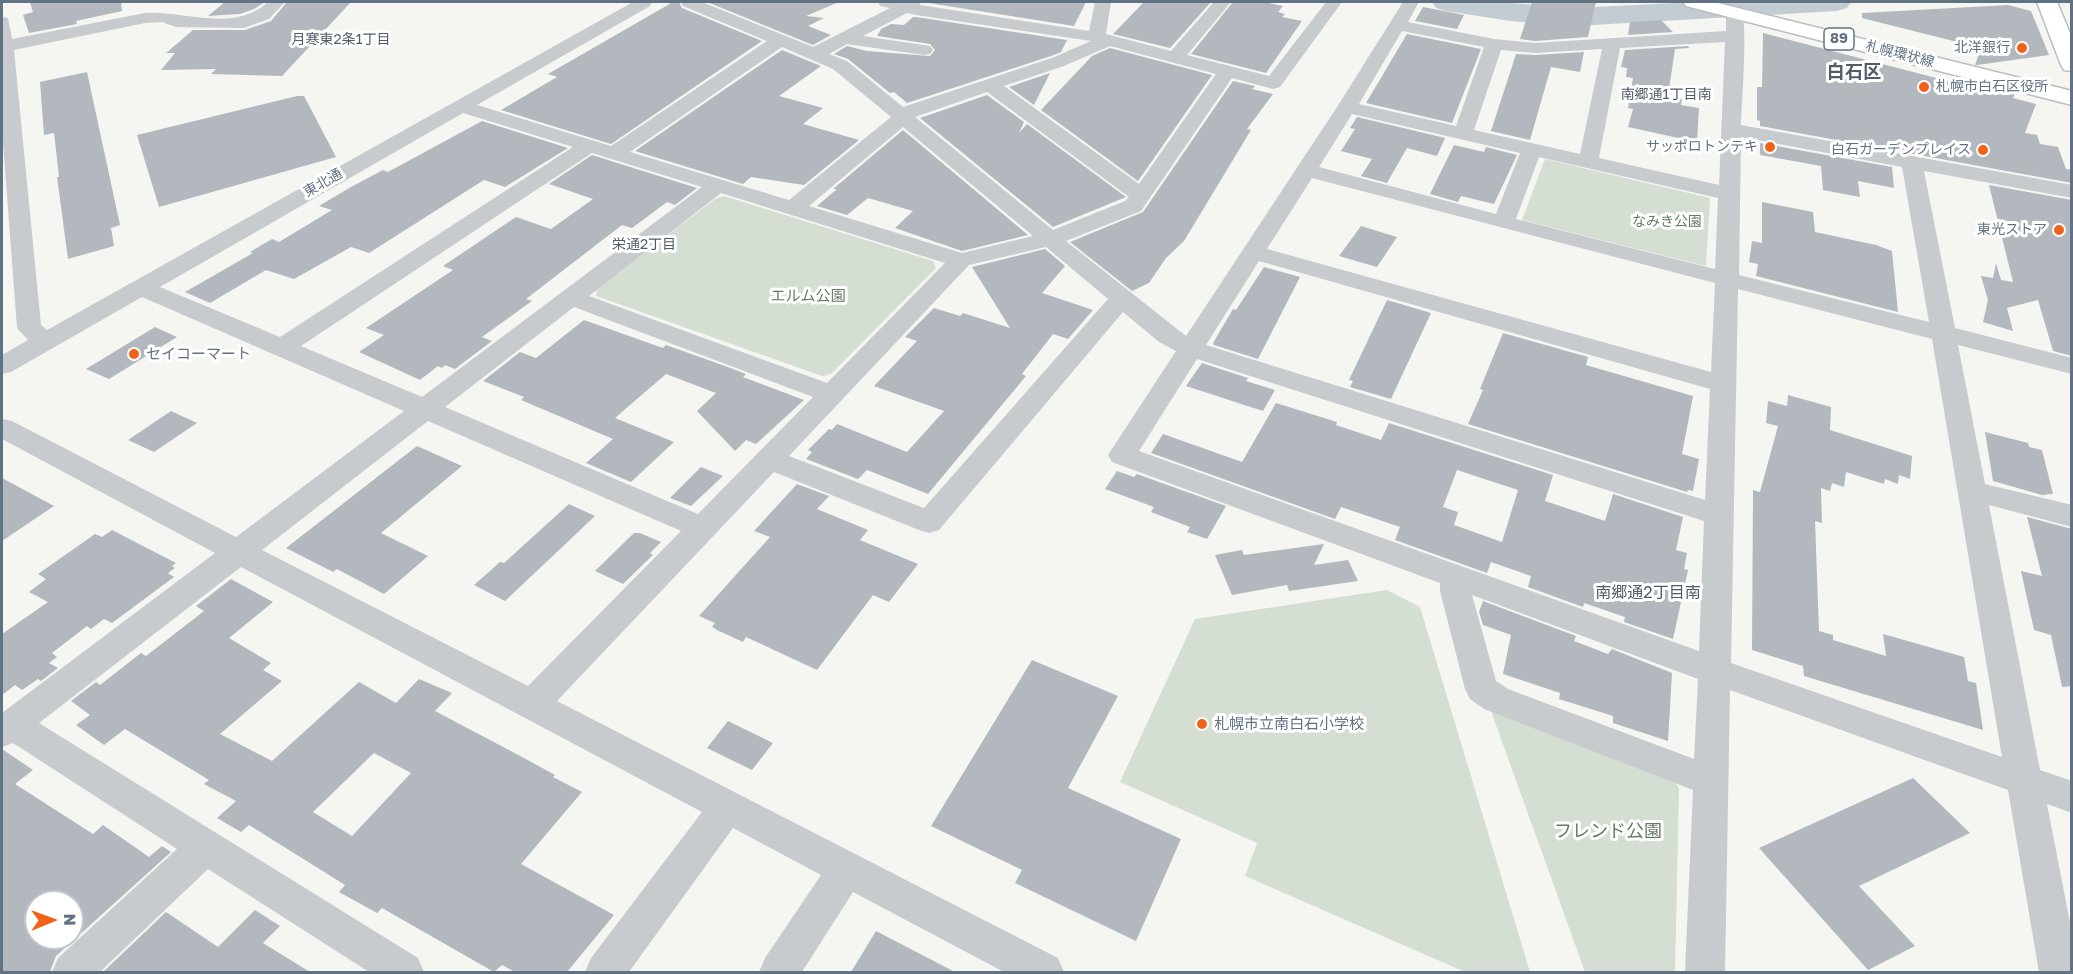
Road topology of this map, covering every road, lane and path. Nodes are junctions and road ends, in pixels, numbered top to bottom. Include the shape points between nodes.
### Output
1 (179, 2) edge
2 (277, 2) edge
3 (644, 2) edge
4 (689, 2) edge
5 (886, 2) edge
6 (1103, 2) edge
7 (1223, 2) edge
8 (1334, 2) edge
9 (1412, 2) edge
10 (2047, 2) edge
11 (910, 5) edge
12 (1732, 10) edge
13 (164, 17) junction
14 (2, 22) edge
15 (1398, 24) junction
16 (843, 38) junction
17 (1103, 39) junction
18 (781, 40) junction
19 (1494, 44) junction
20 (1612, 45) junction
21 (3, 47) edge
22 (924, 50) dead end
23 (814, 54) junction
24 (1175, 57) junction
25 (2072, 65) edge
26 (1227, 71) junction
27 (2072, 80) edge
28 (991, 86) junction
29 (2072, 98) edge
30 (460, 105) junction
31 (1347, 107) junction
32 (903, 116) junction
33 (1730, 129) junction
34 (1463, 134) junction
35 (590, 146) junction
36 (1532, 149) junction
37 (614, 153) junction
38 (1912, 162) junction
39 (1588, 163) junction
40 (1306, 170) junction
41 (718, 185) junction
42 (2072, 192) edge
43 (1729, 194) junction
44 (1142, 196) junction
45 (793, 208) junction
46 (1504, 223) junction
47 (1050, 238) junction
48 (1251, 252) junction
49 (961, 260) junction
50 (1726, 279) junction
51 (140, 287) junction
52 (570, 297) junction
53 (1129, 304) junction
54 (1944, 334) junction
55 (45, 341) junction
56 (1178, 342) junction
57 (281, 348) junction
58 (2, 366) edge
59 (2072, 366) edge
60 (1724, 384) junction
61 (832, 394) junction
62 (423, 409) junction
63 (2, 428) edge
64 (769, 459) junction
65 (1972, 491) junction
66 (1719, 515) junction
67 (2072, 516) edge
68 (702, 528) junction
69 (236, 551) junction
70 (1456, 577) junction
71 (1715, 671) junction
72 (532, 705) junction
73 (7, 728) edge
74 (1711, 780) junction
75 (2024, 780) junction
76 (2072, 797) edge
77 (736, 810) junction
78 (205, 847) junction
79 (834, 863) junction
80 (72, 972) edge
81 (404, 972) edge
82 (605, 972) edge
83 (780, 972) edge
84 (1044, 972) edge
85 (1705, 972) edge
86 (2059, 972) edge

1 - 13 street
2 - 13 street via 263,15 244,23 176,22
3 - 30 street, 東北通
4 - 18 street
5 - 11 street
6 - 17 street
7 - 24 street
8 - 26 street via 1273,83
9 - 15 street
10 - 25 main road
11 - 16 street
11 - 17 street
12 - 20 street
12 - 27 main road, 札幌環状線 / 89 via 1786,9
12 - 29 main road, 札幌環状線 / 89
12 - 33 street
13 - 21 street via 107,17
14 - 21 street
15 - 19 street
15 - 31 street
16 - 22 street
16 - 23 street
17 - 24 street
17 - 28 street via 1058,62
18 - 23 street
18 - 37 street
19 - 20 street via 1551,48
19 - 34 street
20 - 39 street
21 - 55 street via 28,328
23 - 32 street via 840,65
24 - 26 street
26 - 44 street
28 - 32 street
28 - 44 street
30 - 35 street
30 - 51 street, 東北通
31 - 34 street
31 - 40 street
32 - 45 street
32 - 47 street
33 - 38 street
33 - 43 street
34 - 36 street
35 - 37 street
35 - 57 street
36 - 39 street
36 - 46 street
37 - 41 street
38 - 42 street
38 - 54 street
39 - 43 street
40 - 46 street
40 - 48 street
41 - 45 street
41 - 52 street
43 - 50 street
44 - 47 street via 1133,206
45 - 49 street
46 - 50 street
47 - 49 street
47 - 53 street
48 - 56 street
48 - 60 street
49 - 61 street
50 - 54 street
50 - 60 street
51 - 55 street, 東北通
51 - 57 street
52 - 61 street
52 - 62 street
53 - 56 street
53 - 64 street via 929,522
54 - 59 street
54 - 65 street
55 - 58 street, 東北通
56 - 66 street
56 - 70 street via 1122,455
57 - 62 street
60 - 66 street
61 - 64 street
62 - 68 street
62 - 69 street
63 - 69 street
64 - 68 street
65 - 67 street
65 - 75 street
66 - 71 street
68 - 72 street
69 - 72 street
69 - 73 street
70 - 71 street
70 - 74 street via 1455,591 1482,689 1496,699
71 - 74 street
71 - 75 street
72 - 77 street
73 - 78 street
74 - 85 street
75 - 76 street
75 - 86 street
77 - 79 street
77 - 82 street
78 - 80 street
78 - 81 street
79 - 83 street
79 - 84 street

